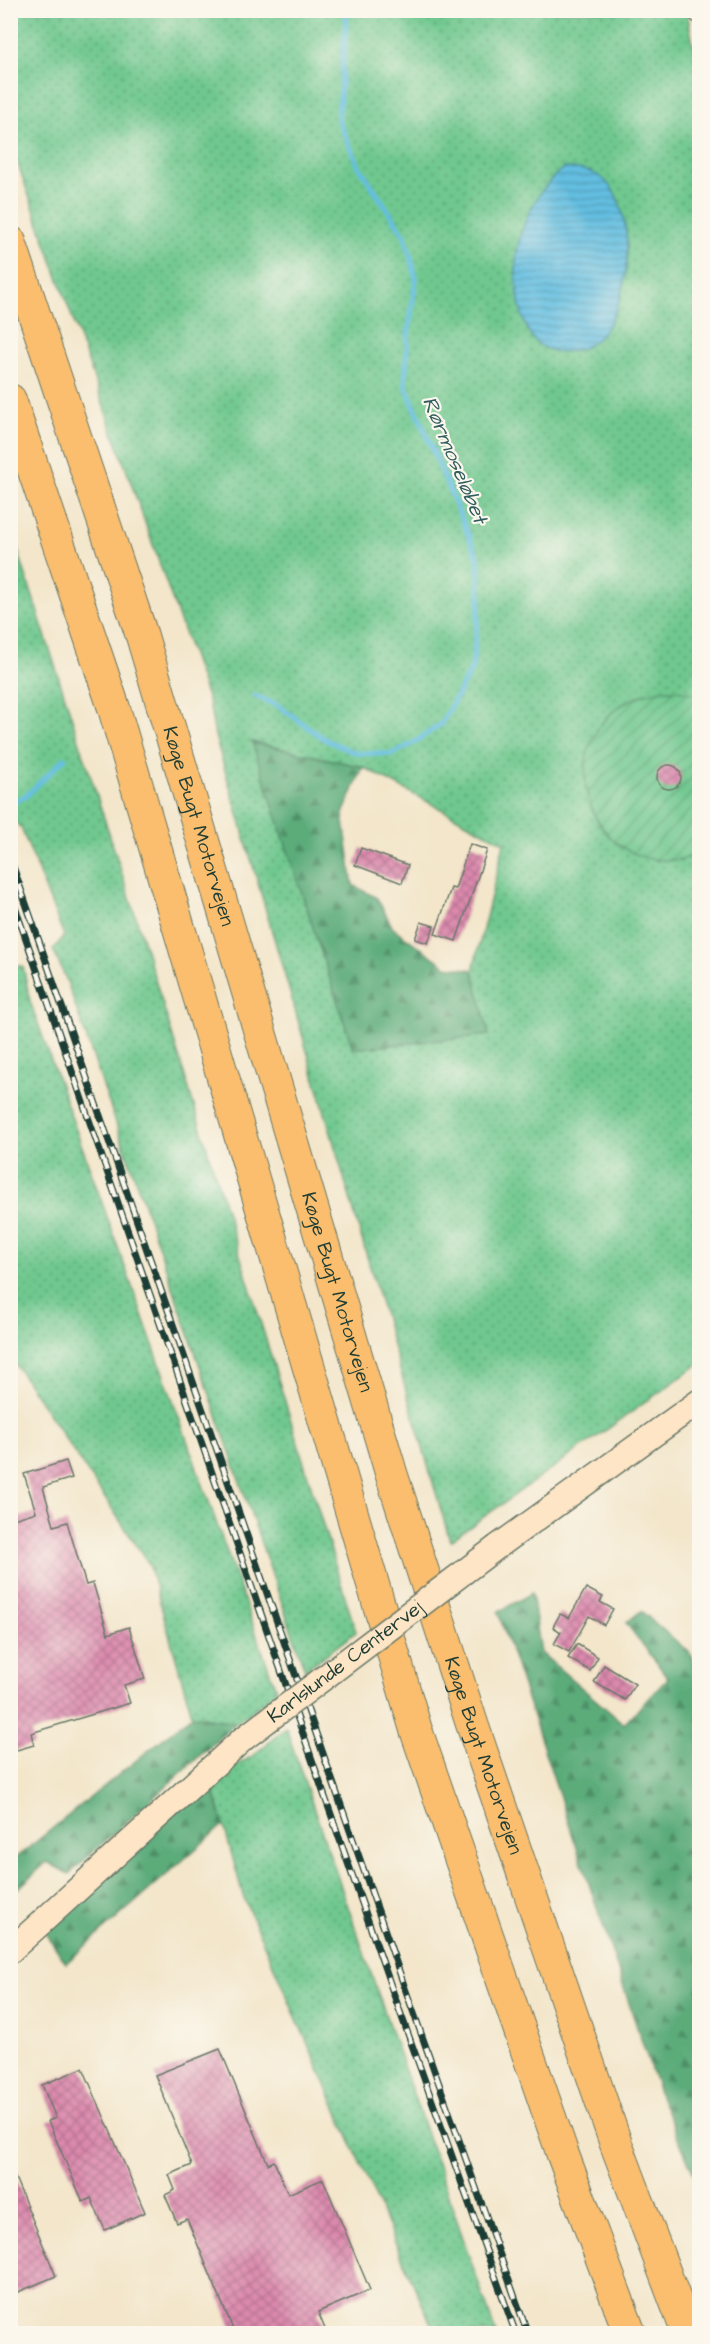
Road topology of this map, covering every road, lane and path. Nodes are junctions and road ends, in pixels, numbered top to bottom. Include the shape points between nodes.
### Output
1 (10, 242) edge
2 (10, 400) edge
3 (699, 1401) edge
4 (10, 1951) edge
5 (630, 2334) edge
6 (688, 2334) edge

1 - 6 highway, Køge Bugt Motorvejen via 142,636 392,1476 472,1724 616,2144
2 - 5 highway via 113,705 416,1730 563,2155
3 - 4 street, Karlslunde Centervej, bridge via 243,1739

